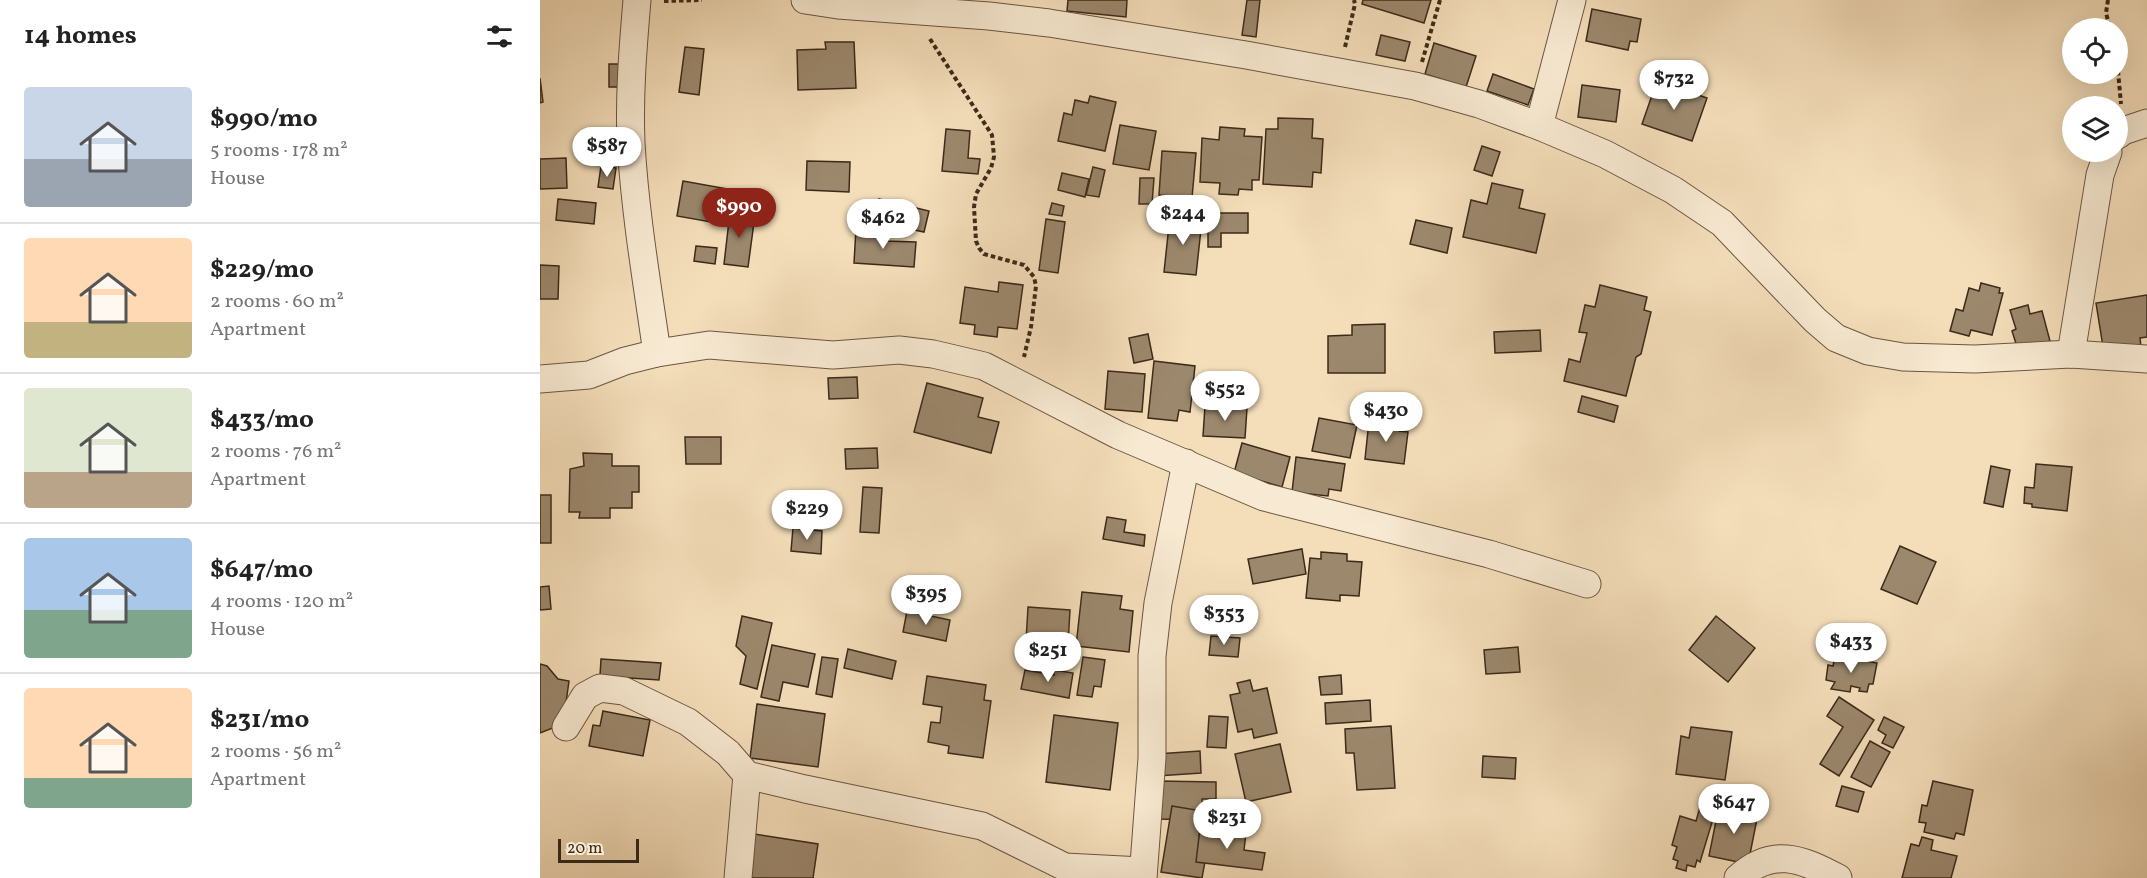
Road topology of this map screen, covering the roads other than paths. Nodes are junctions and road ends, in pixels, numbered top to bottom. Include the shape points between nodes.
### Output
1 (805, 0) edge
2 (1572, 0) edge
3 (649, 1) edge
4 (2147, 123) edge
5 (1539, 126) junction
6 (2128, 129) edge
7 (2105, 162) edge
8 (657, 353) junction
9 (2071, 354) junction
10 (2147, 359) edge
11 (540, 379) edge
12 (1186, 463) junction
13 (1587, 584) dead end
14 (566, 727) dead end
15 (747, 775) junction
16 (1060, 872) edge
17 (1143, 875) edge
18 (738, 878) edge
19 (1738, 878) edge
20 (1838, 878) edge

1 - 5 street via 1049,23 1340,72 1415,86
2 - 5 street
3 - 8 street via 631,69 631,143
4 - 6 street
5 - 9 street via 1654,179 1722,223 1836,338 1868,351 1904,357 1975,359
7 - 9 street
8 - 11 street via 589,375
8 - 12 street via 709,345 833,355 899,350 961,360 984,366 1118,435
9 - 10 street
12 - 13 street via 1264,497 1489,554
12 - 17 street via 1158,603 1152,656 1152,758
14 - 15 street via 585,696 600,688 624,691 688,722 729,753
15 - 16 street via 982,826
15 - 18 street
16 - 17 street
19 - 20 street via 1758,863 1781,857 1805,862

